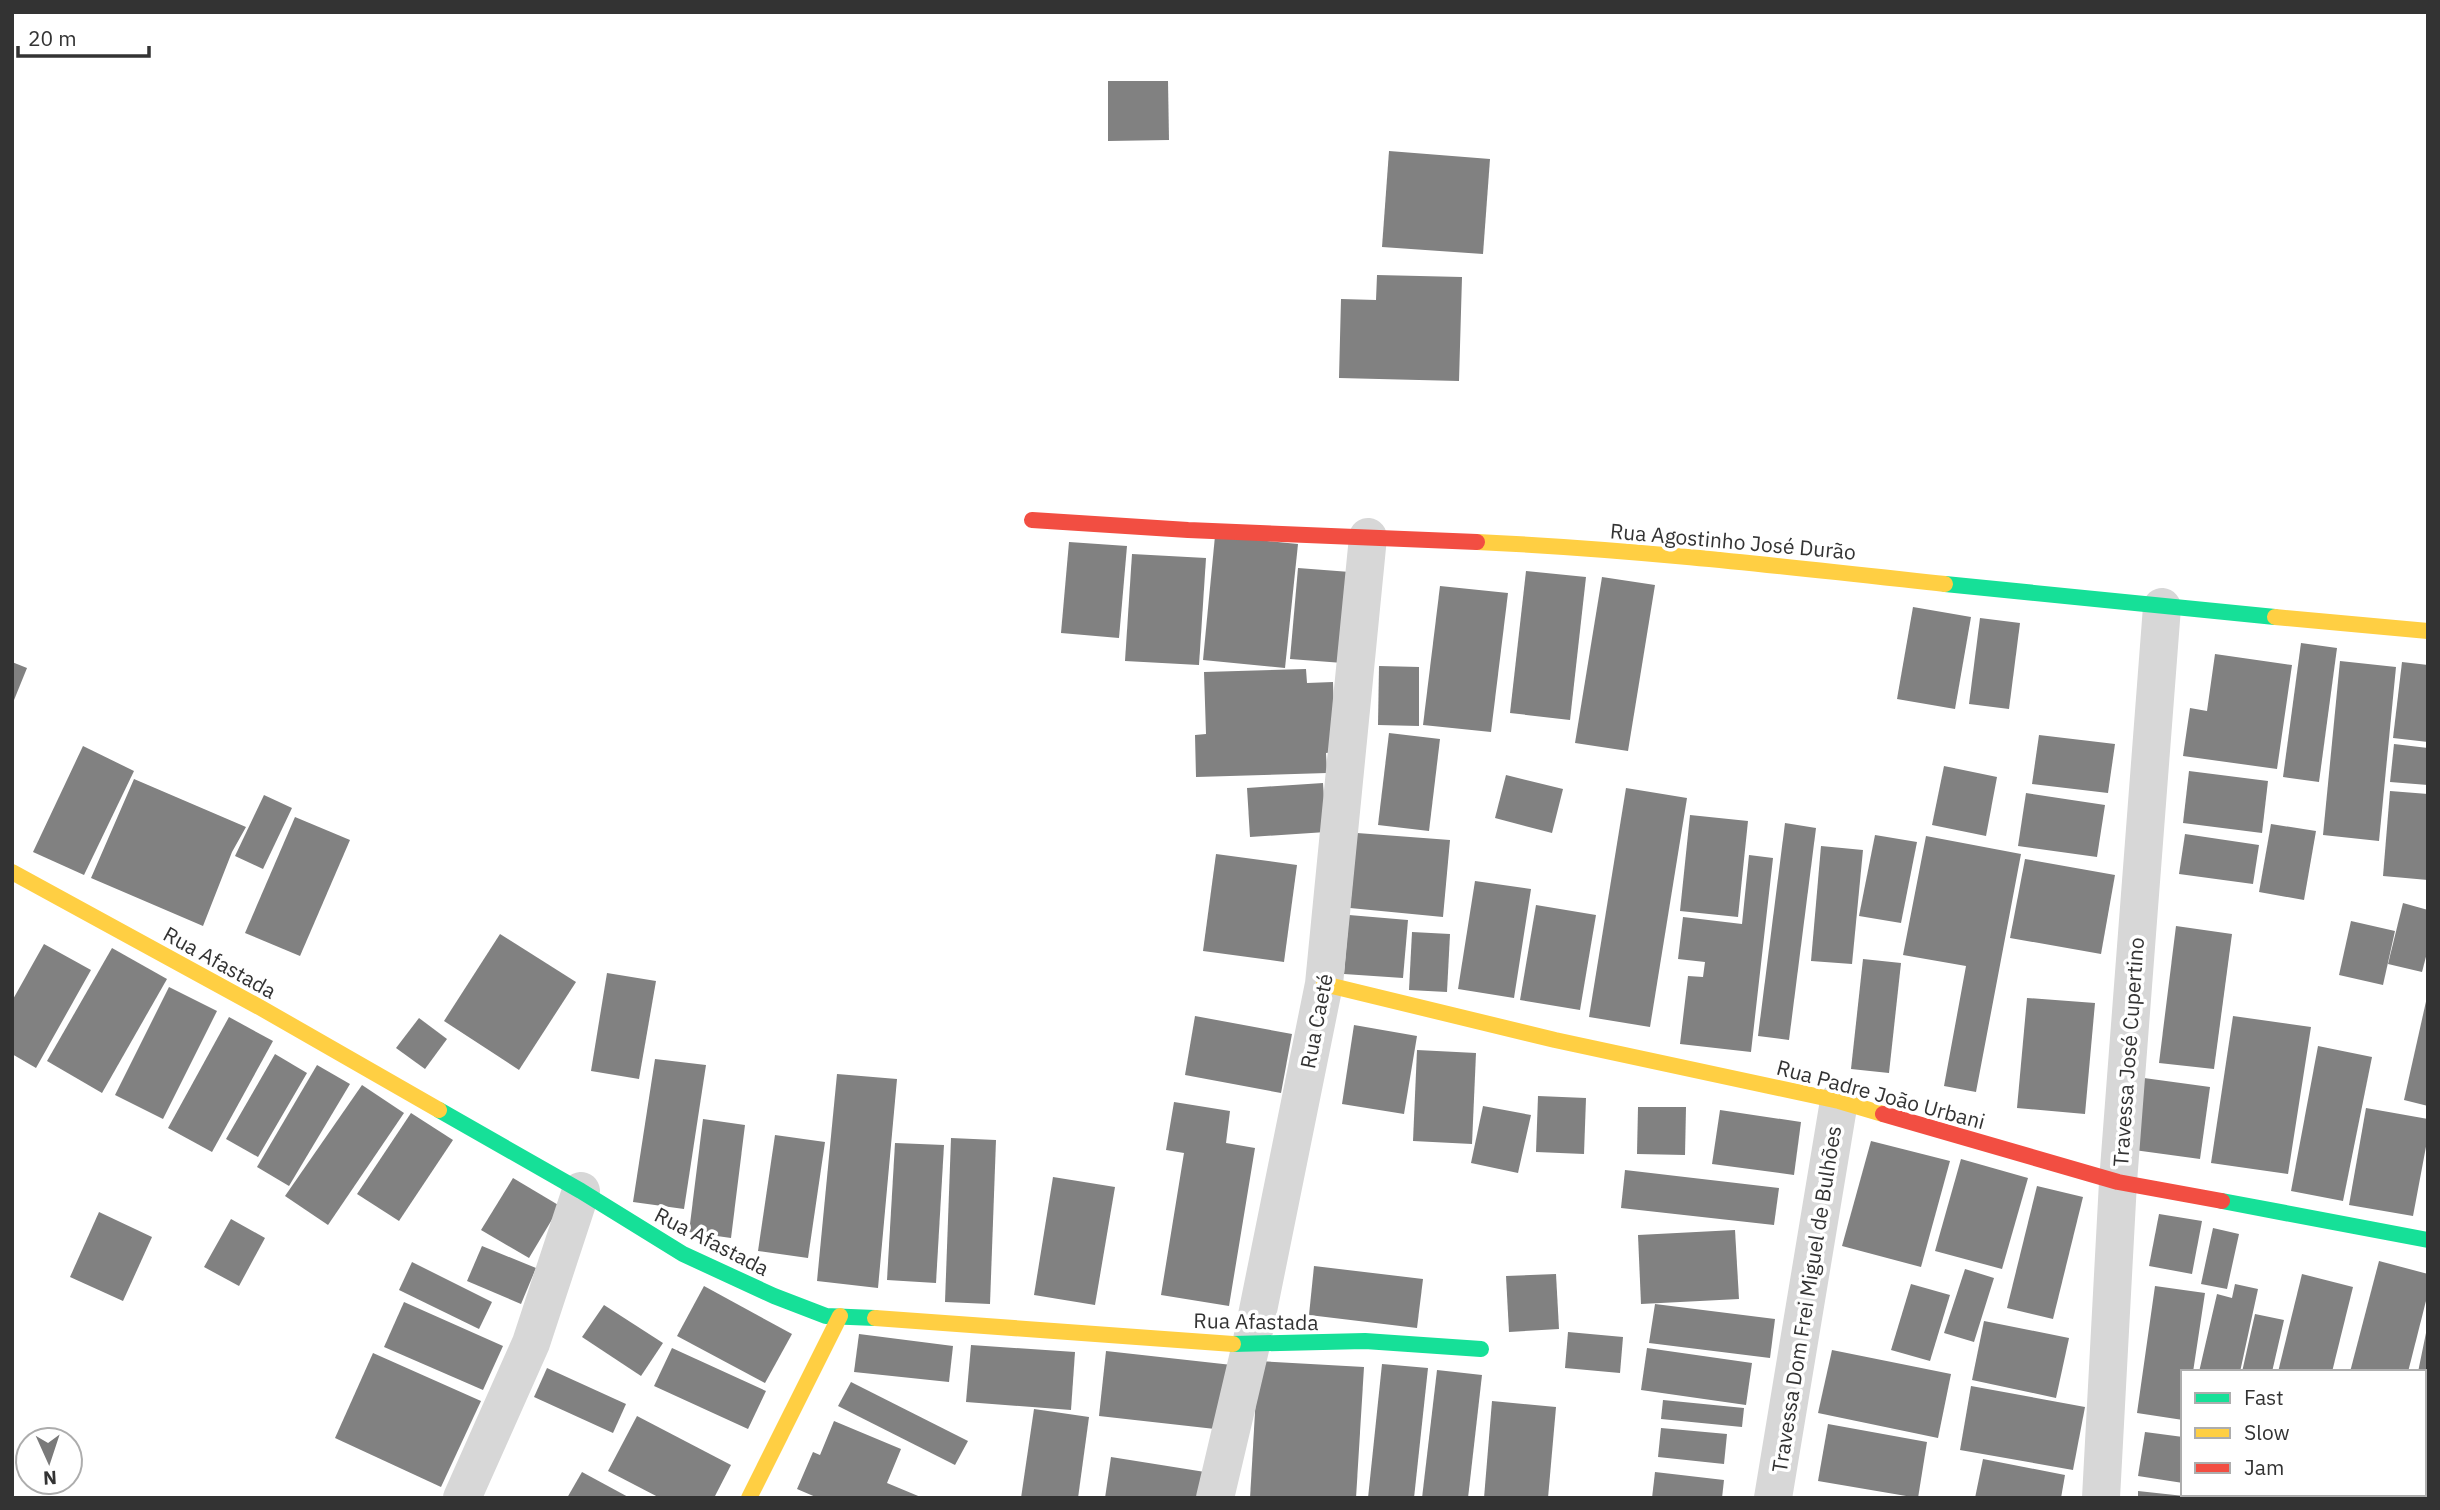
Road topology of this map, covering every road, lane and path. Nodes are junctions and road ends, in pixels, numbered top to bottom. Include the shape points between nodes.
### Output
1 (1032, 520) dead end
2 (1368, 537) junction
3 (2162, 607) junction
4 (2428, 631) edge
5 (12, 872) edge
6 (1324, 984) junction
7 (1839, 1101) junction
8 (2118, 1182) junction
9 (581, 1191) junction
10 (2428, 1240) edge
11 (841, 1316) junction
12 (1251, 1345) junction
13 (1481, 1349) dead end
14 (462, 1498) edge
15 (749, 1498) edge
16 (1215, 1498) edge
17 (1773, 1498) edge
18 (2101, 1498) edge

1 - 2 street, Rua Agostinho José Durão
2 - 3 street, Rua Agostinho José Durão via 1762,564
2 - 6 street, Rua Caeté
3 - 4 street, Rua Agostinho José Durão
3 - 8 street, Travessa José Cupertino
5 - 9 street, Rua Afastada
6 - 7 street, Rua Padre João Urbani
6 - 12 street, Rua Caeté
7 - 8 street, Rua Padre João Urbani
7 - 17 street, Travessa Dom Frei Miguel de Bulhões
8 - 10 street, Rua Padre João Urbani
8 - 18 street, Travessa José Cupertino
9 - 11 street, Rua Afastada via 683,1254 826,1317
9 - 14 street via 531,1343
11 - 12 street, Rua Afastada
11 - 15 street
12 - 13 street, Rua Afastada via 1365,1342
12 - 16 street, Rua Caeté

